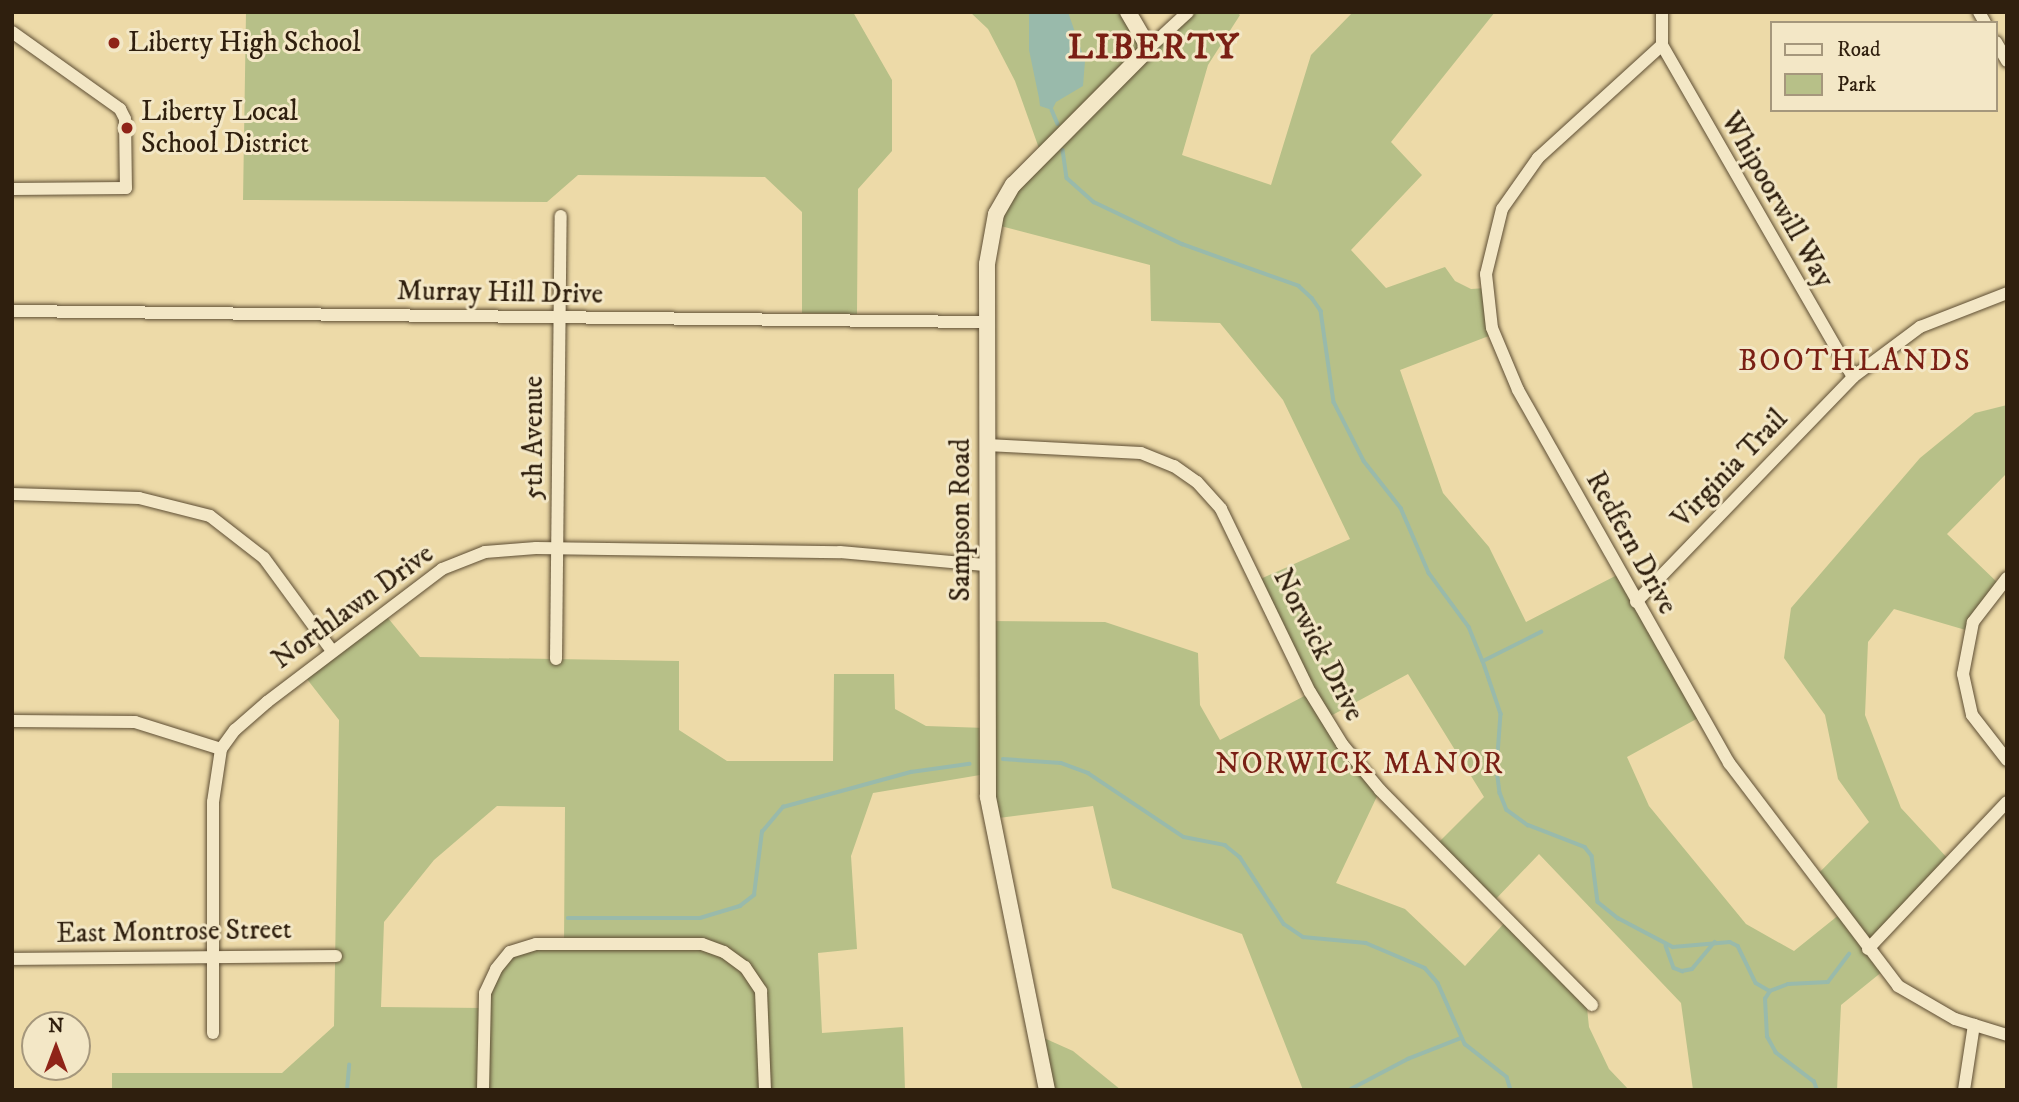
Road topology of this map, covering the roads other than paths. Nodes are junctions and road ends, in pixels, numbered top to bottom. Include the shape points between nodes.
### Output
1 (1128, 12) edge
2 (1188, 12) edge
3 (1662, 12) edge
4 (12, 32) edge
5 (1662, 45) junction
6 (1998, 45) edge
7 (1149, 48) junction
8 (2007, 61) edge
9 (12, 189) edge
10 (561, 216) dead end
11 (2007, 293) edge
12 (12, 311) edge
13 (560, 318) junction
14 (987, 322) junction
15 (1853, 377) junction
16 (987, 445) junction
17 (12, 494) edge
18 (558, 548) junction
19 (987, 565) junction
20 (2007, 578) edge
21 (1636, 602) junction
22 (332, 651) junction
23 (556, 659) dead end
24 (12, 721) edge
25 (221, 749) junction
26 (2007, 761) edge
27 (2007, 802) edge
28 (1868, 949) junction
29 (213, 956) junction
30 (337, 956) dead end
31 (12, 959) edge
32 (1592, 1005) dead end
33 (1974, 1025) junction
34 (212, 1033) dead end
35 (2007, 1035) edge
36 (483, 1090) edge
37 (765, 1090) edge
38 (1047, 1090) edge
39 (1964, 1090) edge

1 - 7 street
2 - 7 street
3 - 5 street
4 - 9 street via 120,109 125,119 125,188
5 - 15 street, Whipoorwill Way
5 - 21 street, Redfern Drive via 1527,170 1498,219 1486,274 1488,304 1502,355
6 - 8 street
7 - 14 street, Sampson Road via 1022,174 1003,199 989,241
10 - 13 street, 5th Avenue
11 - 15 street, Virginia Trail via 1920,327
12 - 13 street, Murray Hill Drive
13 - 14 street, Murray Hill Drive
13 - 18 street, 5th Avenue
14 - 16 street, Sampson Road
15 - 21 street, Virginia Trail
16 - 19 street, Sampson Road
16 - 32 street, Norwick Drive via 1141,453 1174,466 1197,482 1220,509 1310,692 1342,744 1380,790
17 - 22 street via 139,498 210,516 264,558
18 - 19 street, Northlawn Drive via 840,552
18 - 22 street, Northlawn Drive via 497,550 457,562
18 - 23 street, 5th Avenue
19 - 38 street, Sampson Road via 988,797
20 - 26 street via 1973,622 1963,674 1972,715
21 - 28 street, Redfern Drive via 1729,763
22 - 25 street, Northlawn Drive via 235,730
24 - 25 street via 135,722
25 - 29 street via 213,802
27 - 28 street
28 - 33 street, Redfern Drive via 1909,995
29 - 30 street, East Montrose Street
29 - 31 street, East Montrose Street
29 - 34 street
33 - 35 street, Redfern Drive
33 - 39 street
36 - 37 street via 485,993 510,952 536,944 702,944 745,967 761,991

